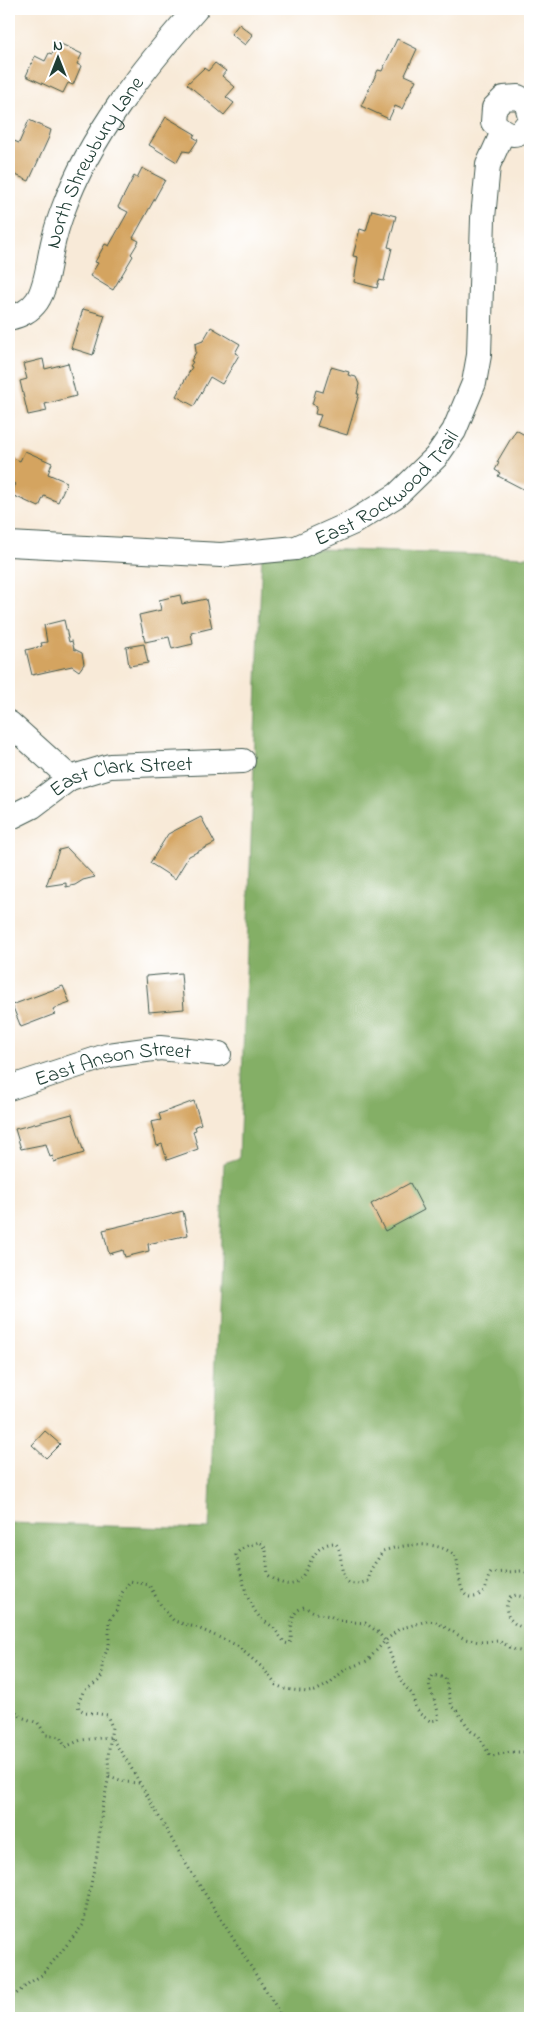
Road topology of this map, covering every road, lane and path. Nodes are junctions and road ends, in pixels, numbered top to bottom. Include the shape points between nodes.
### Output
1 (196, 9) edge
2 (530, 118) edge
3 (502, 132) junction
4 (9, 318) edge
5 (9, 544) edge
6 (9, 724) edge
7 (243, 761) dead end
8 (70, 778) junction
9 (9, 818) edge
10 (219, 1054) dead end
11 (9, 1088) edge
12 (530, 1575) edge
13 (530, 1599) edge
14 (530, 1628) edge
15 (385, 1641) junction
16 (529, 1653) edge
17 (530, 1666) edge
18 (9, 1705) edge
19 (112, 1737) junction
20 (530, 1752) edge
21 (109, 1776) junction
22 (139, 1783) junction
23 (9, 2000) edge
24 (282, 2018) edge

1 - 4 street, North Shrewbury Lane via 153,57 96,140 68,197 38,300 30,309
2 - 3 street via 526,129 514,135
2 - 3 street via 526,102 518,97 504,98 494,108 493,122
3 - 5 street, East Rockwood Trail via 488,165 479,355 474,383 454,431 436,457 396,495 352,522 296,548 221,555
6 - 8 street
7 - 8 street, East Clark Street via 110,766
8 - 9 street, East Clark Street via 33,806
10 - 11 street, East Anson Street via 160,1048 109,1055
12 - 15 path via 521,1571 490,1573 484,1592 470,1598 461,1588 459,1564 452,1553 437,1546 414,1546 383,1551 371,1569 368,1581 355,1583 343,1577 338,1546 331,1543 316,1551 299,1581 290,1584 268,1575 264,1544 259,1542 238,1551 236,1555 247,1596 261,1619 273,1626 285,1643 291,1641 294,1613 304,1607 340,1621 365,1623
13 - 14 path via 513,1595 507,1604 513,1624
15 - 16 path via 399,1629 431,1621 465,1639 499,1641
15 - 19 path via 367,1661 346,1669 315,1691 285,1689 236,1644 174,1621 149,1585 130,1580 109,1621 109,1644 102,1663 102,1676 83,1692 78,1704 79,1709 85,1712 107,1715
15 - 20 path via 402,1683 413,1695 415,1706 426,1720 438,1720 429,1684 433,1675 442,1676 447,1682 452,1707 479,1736 489,1754
16 - 17 path
18 - 19 path via 21,1717 38,1724 46,1735 60,1738 66,1747 81,1740
19 - 21 path via 108,1756
19 - 22 path
21 - 22 path
21 - 23 path via 83,1925 42,1975
22 - 24 path

